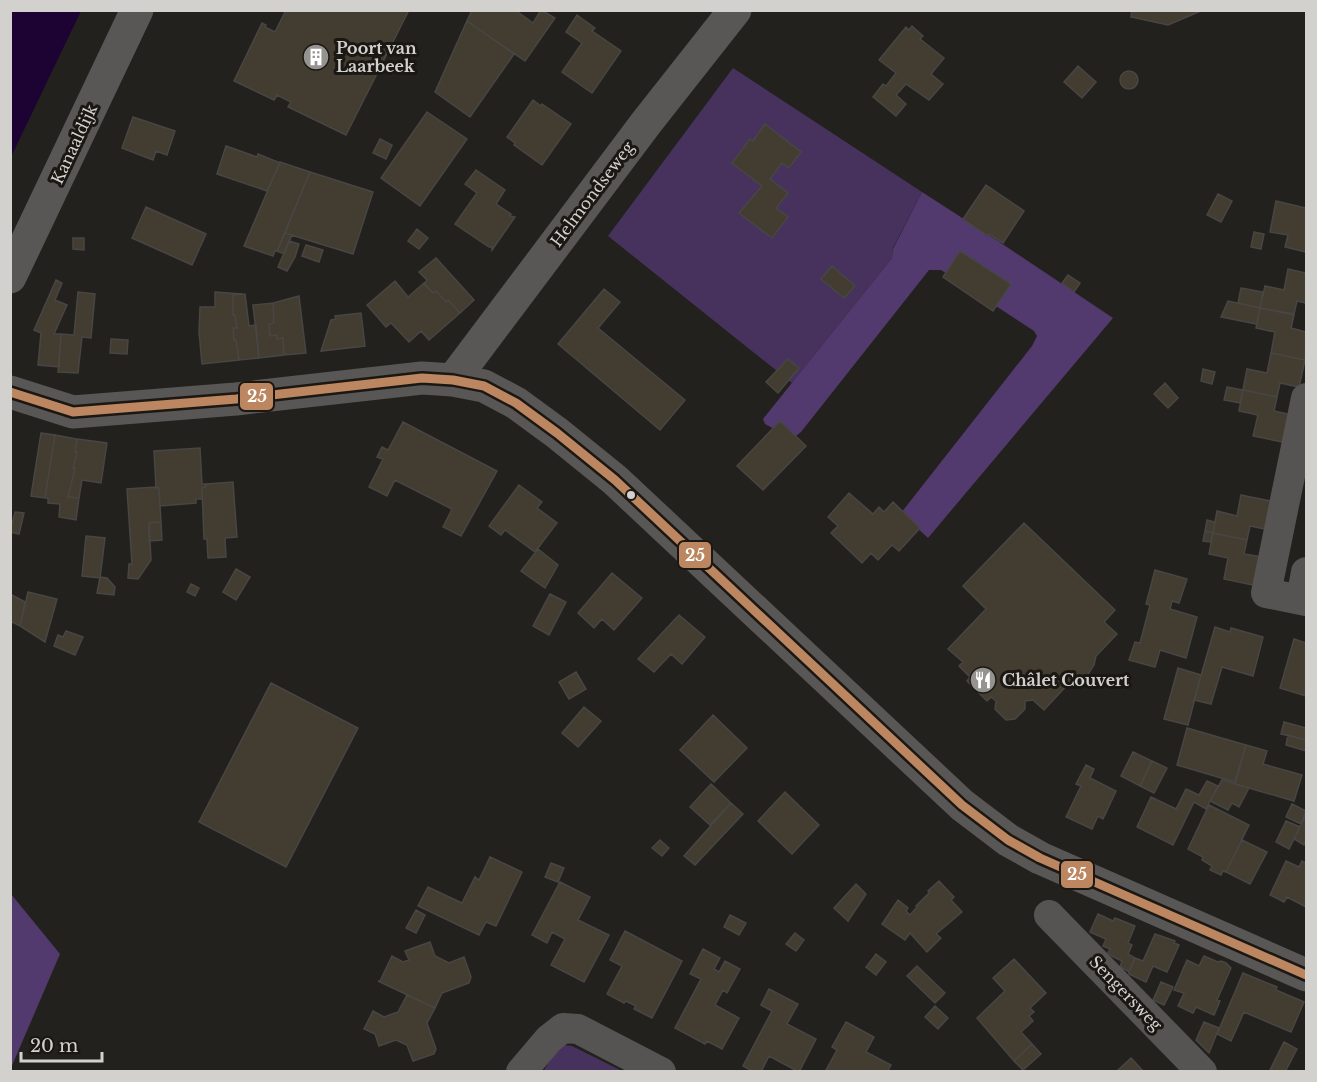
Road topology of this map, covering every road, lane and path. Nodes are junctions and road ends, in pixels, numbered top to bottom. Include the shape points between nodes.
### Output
1 (137, 10) edge
2 (735, 10) edge
3 (10, 277) edge
4 (453, 380) junction
5 (10, 392) edge
6 (1306, 398) edge
7 (1305, 591) edge
8 (1049, 915) dead end
9 (1306, 975) edge
10 (521, 1071) edge
11 (661, 1071) edge
12 (1202, 1071) edge

1 - 3 street, Kanaaldijk
2 - 4 street, Helmondseweg
4 - 5 street via 422,378 73,412
4 - 9 street via 484,386 516,404 615,480 962,805 1008,840 1040,858
6 - 7 street via 1266,593
8 - 12 street, Sengersweg
10 - 11 street via 563,1028 578,1029

